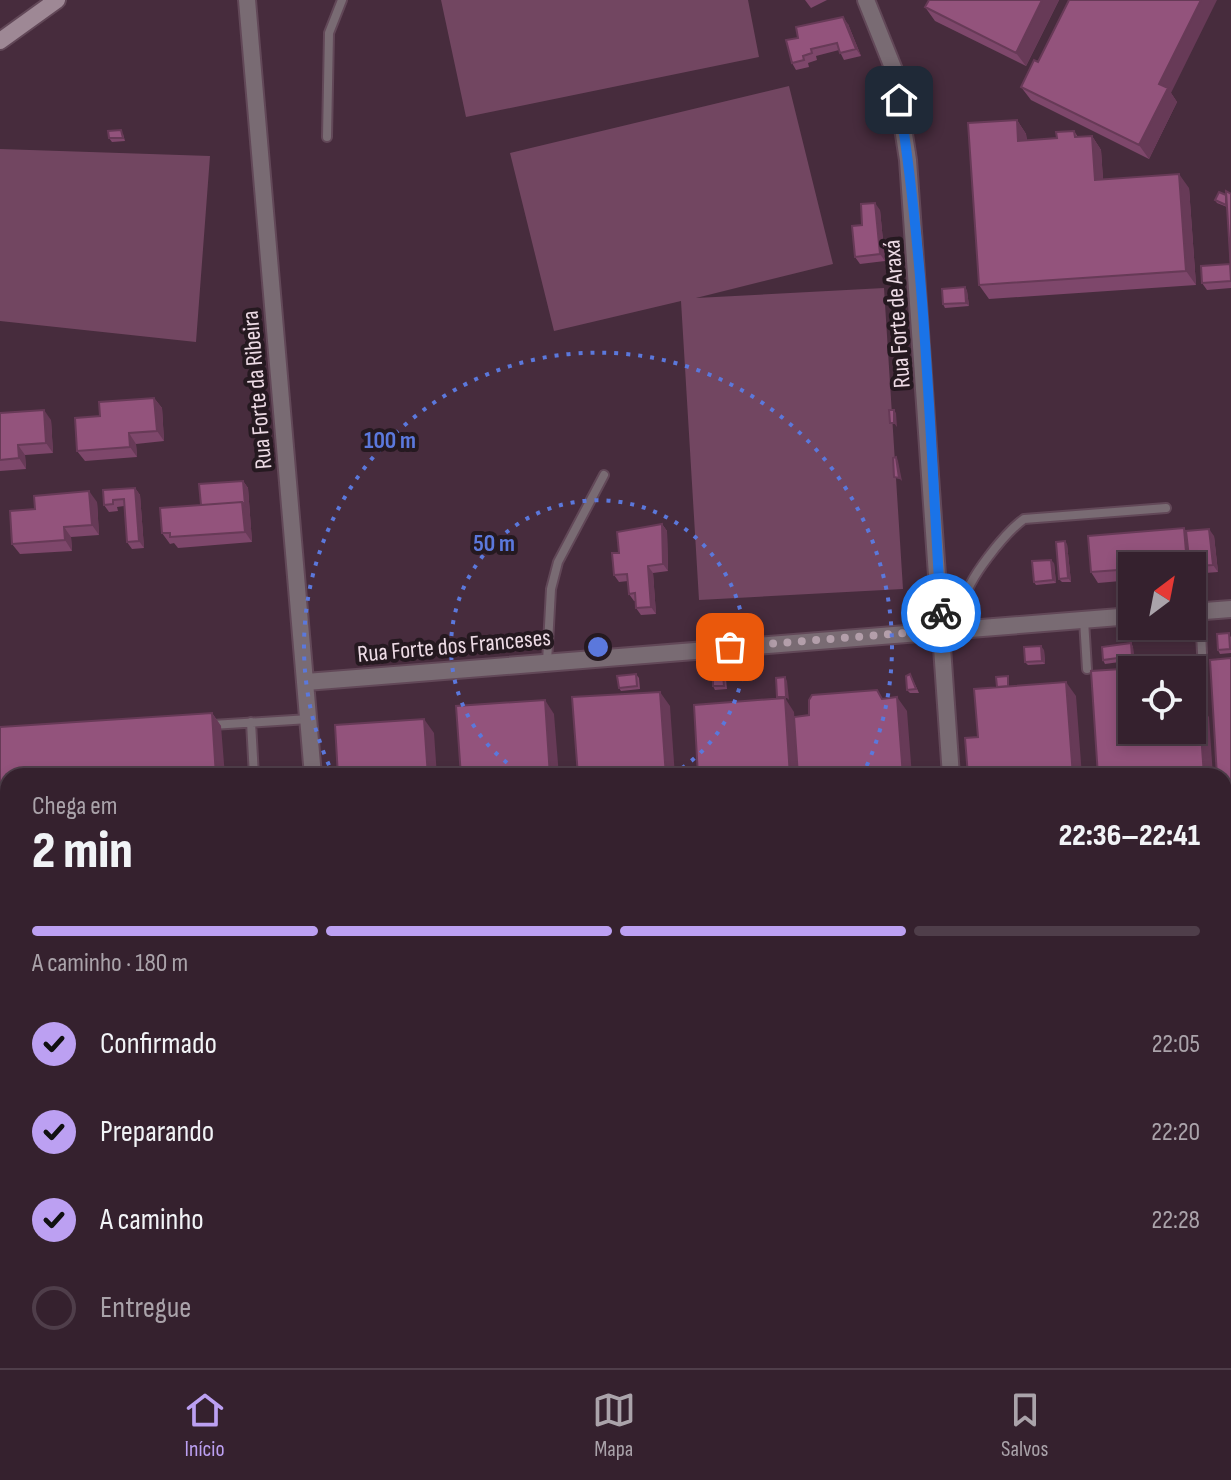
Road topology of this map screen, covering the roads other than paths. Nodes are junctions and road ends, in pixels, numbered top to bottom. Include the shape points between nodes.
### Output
1 (57, 0) edge
2 (247, 0) edge
3 (342, 0) edge
4 (866, 0) edge
5 (0, 41) edge
6 (327, 137) dead end
7 (604, 475) dead end
8 (1166, 508) dead end
9 (1231, 609) edge
10 (1206, 611) edge
11 (1118, 617) edge
12 (1084, 620) junction
13 (972, 629) junction
14 (942, 630) junction
15 (1200, 640) edge
16 (1202, 653) dead end
17 (547, 662) junction
18 (1087, 669) dead end
19 (306, 682) junction
20 (309, 719) junction
21 (251, 722) junction
22 (204, 725) edge
23 (254, 768) edge
24 (312, 768) edge
25 (951, 768) edge

1 - 5 main road
2 - 19 street, Rua Forte da Ribeira
3 - 6 lane via 329,33
4 - 14 street, Rua Forte de Araxá via 894,70 908,160
7 - 17 lane via 558,562 551,589
8 - 13 lane via 1024,519 1009,529 964,599
9 - 10 street
11 - 12 street, Rua Forte dos Franceses
12 - 13 street, Rua Forte dos Franceses
12 - 18 lane
13 - 14 street, Rua Forte dos Franceses
14 - 17 street, Rua Forte dos Franceses
14 - 25 street, Rua Forte de Araxá
15 - 16 lane
17 - 19 street, Rua Forte dos Franceses
19 - 20 street, Rua Forte da Ribeira
20 - 21 lane
20 - 24 street, Rua Forte da Ribeira
21 - 22 lane
21 - 23 lane

